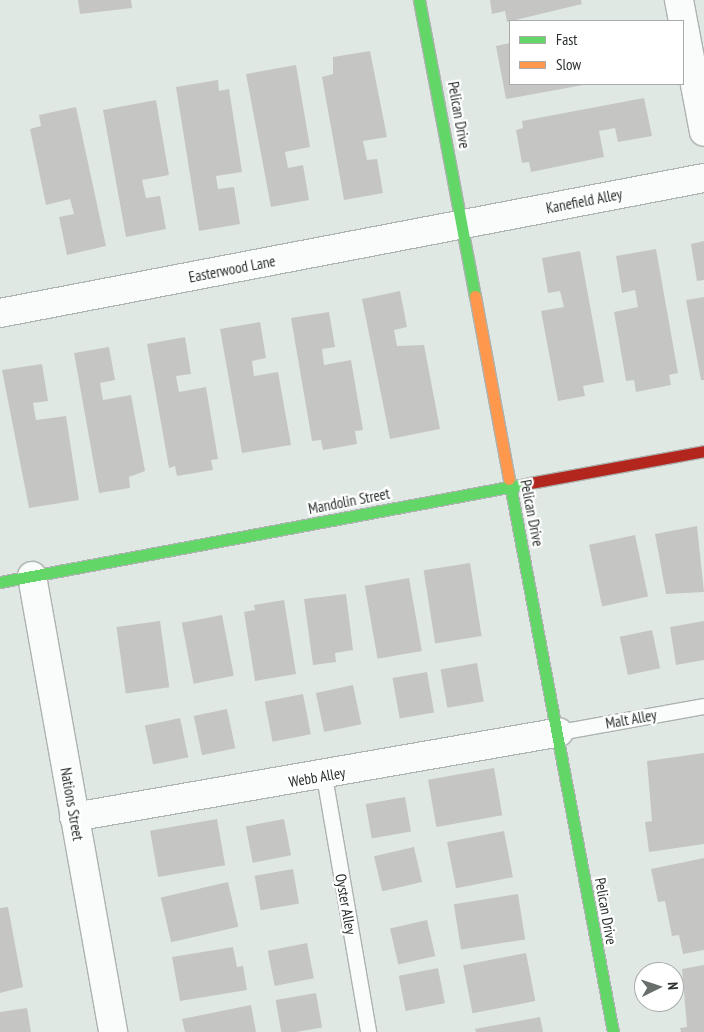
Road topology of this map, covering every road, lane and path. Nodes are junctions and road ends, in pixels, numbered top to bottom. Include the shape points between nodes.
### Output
1 (419, 0) edge
2 (679, 0) edge
3 (683, 20) edge
4 (684, 26) edge
5 (704, 132) edge
6 (704, 178) edge
7 (464, 225) junction
8 (0, 313) edge
9 (704, 451) edge
10 (512, 486) junction
11 (32, 576) junction
12 (0, 582) edge
13 (704, 706) edge
14 (559, 732) junction
15 (324, 776) junction
16 (74, 817) junction
17 (113, 1032) edge
18 (368, 1032) edge
19 (613, 1032) edge

1 - 7 street, Pelican Drive
2 - 3 street
4 - 5 street
6 - 7 street, Kanefield Alley
7 - 8 street, Easterwood Lane
7 - 10 street, Pelican Drive
9 - 10 street, Mandolin Street
10 - 11 street, Mandolin Street
10 - 14 street, Pelican Drive
11 - 12 street, Mandolin Street
11 - 16 street, Nations Street
13 - 14 lane, Malt Alley
14 - 15 street, Webb Alley
14 - 19 street, Pelican Drive
15 - 16 street, Webb Alley
15 - 18 lane, Oyster Alley
16 - 17 street, Nations Street

